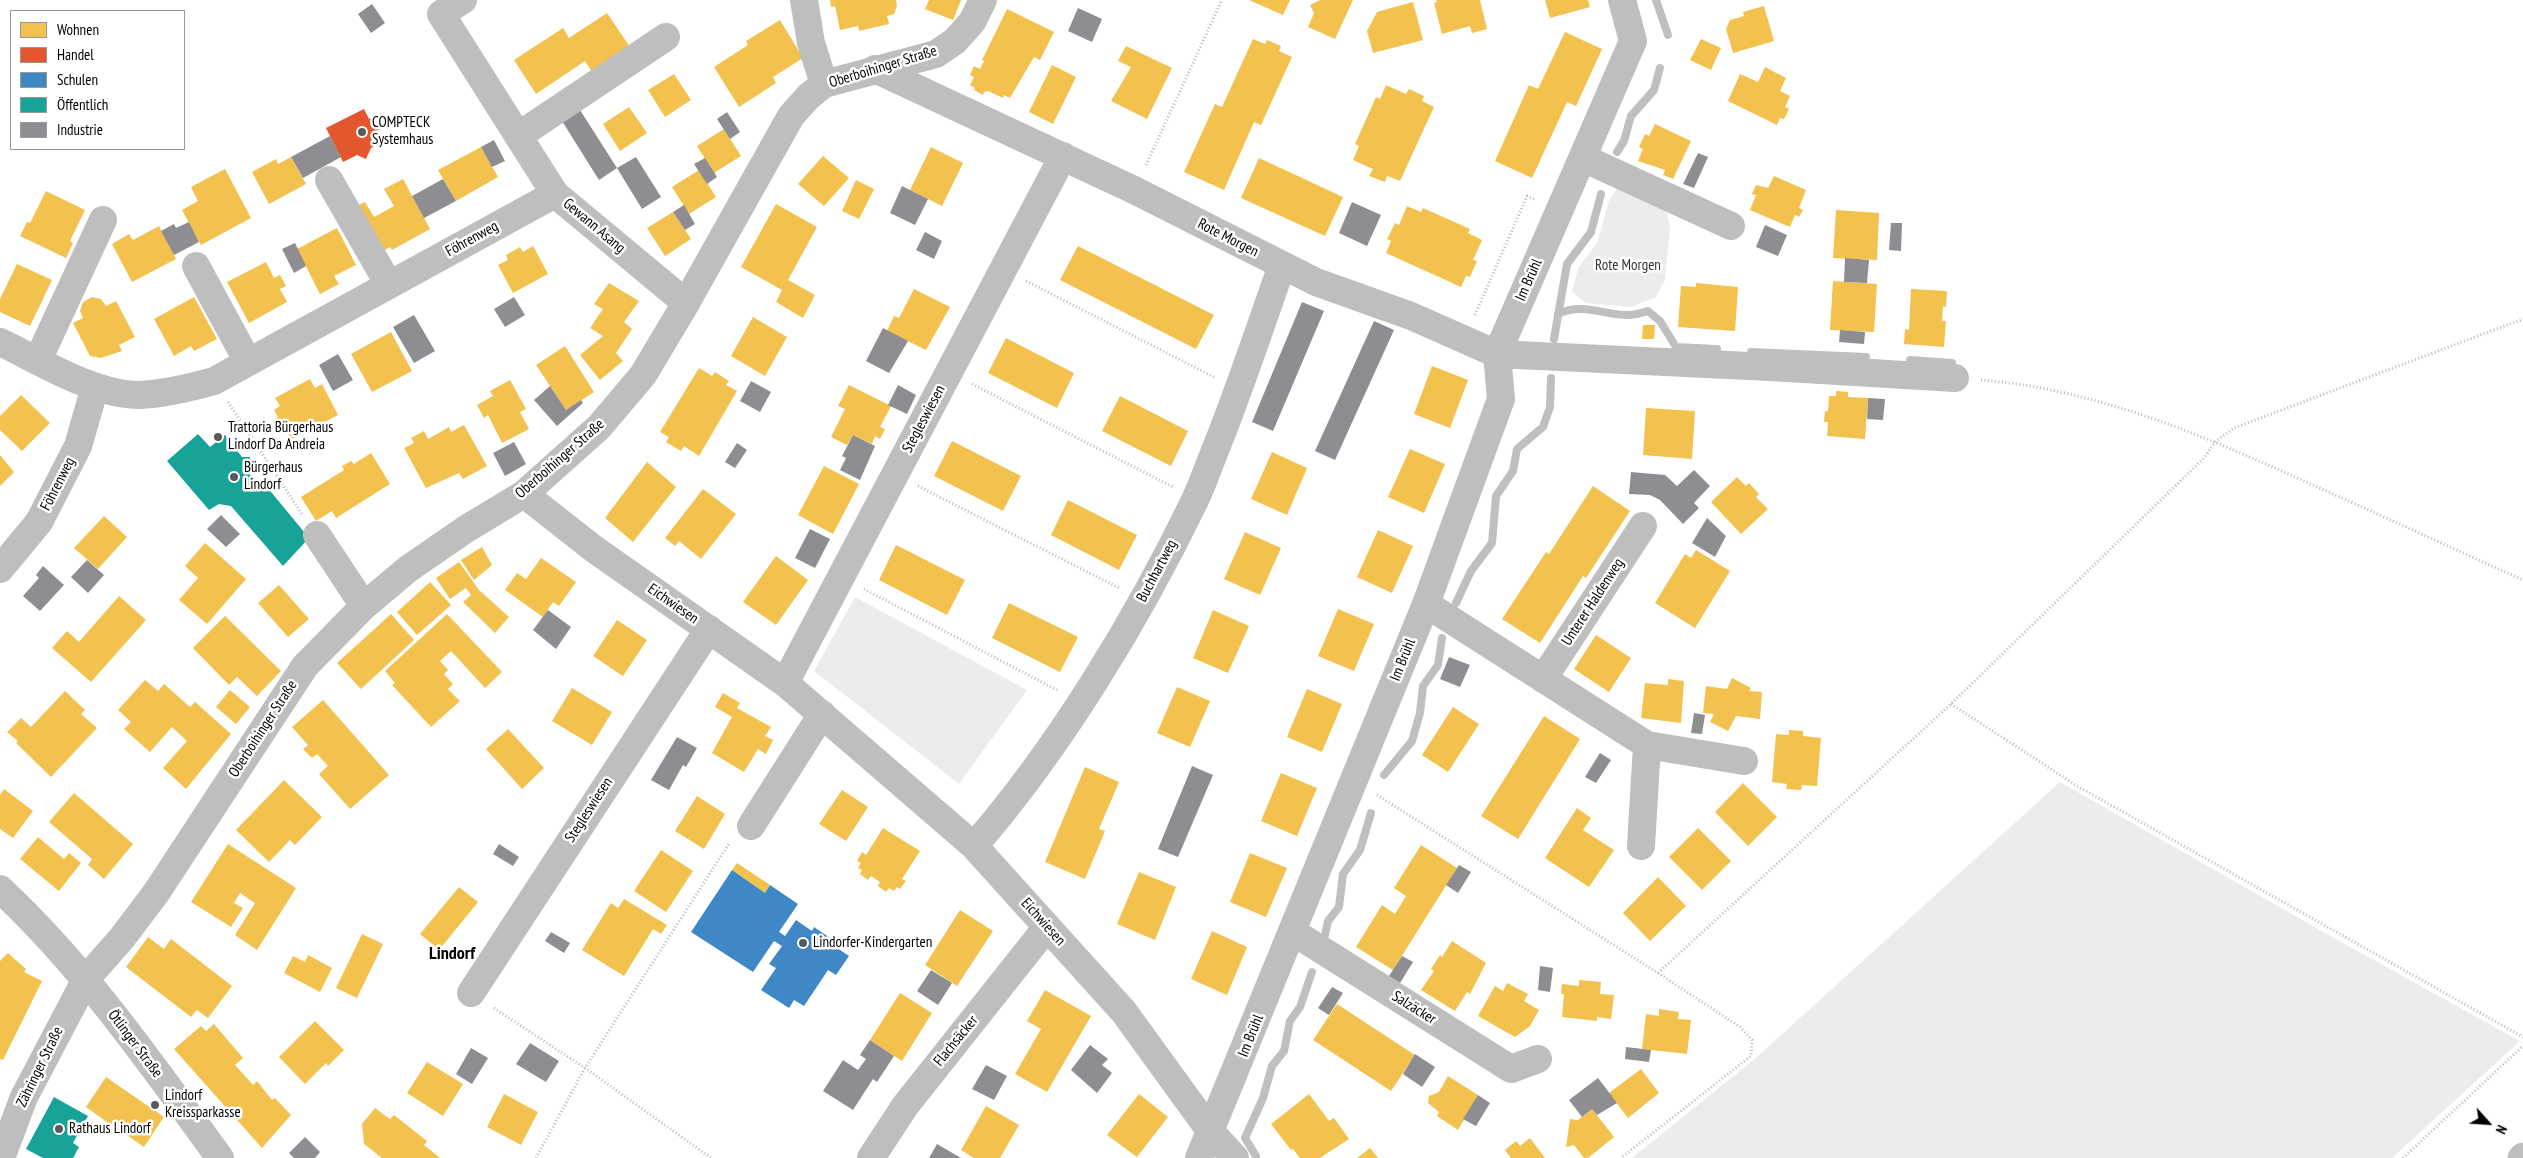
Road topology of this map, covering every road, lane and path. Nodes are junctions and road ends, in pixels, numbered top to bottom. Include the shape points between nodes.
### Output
1 (463, 0) edge
2 (804, 0) edge
3 (983, 0) edge
4 (1222, 0) edge
5 (1622, 0) edge
6 (666, 37) dead end
7 (875, 69) junction
8 (824, 84) junction
9 (518, 136) junction
10 (1063, 156) junction
11 (1583, 158) junction
12 (329, 180) dead end
13 (1134, 190) junction
14 (555, 194) junction
15 (1560, 211) junction
16 (103, 220) dead end
17 (1731, 226) dead end
18 (1282, 265) junction
19 (196, 266) dead end
20 (1003, 270) junction
21 (389, 285) junction
22 (686, 303) junction
23 (2523, 319) edge
24 (1464, 340) junction
25 (0, 342) edge
26 (1497, 354) junction
27 (38, 360) junction
28 (248, 362) junction
29 (949, 372) junction
30 (1955, 378) joint
31 (214, 381) junction
32 (95, 387) junction
33 (1239, 390) junction
34 (2216, 441) junction
35 (895, 475) junction
36 (524, 494) junction
37 (1196, 498) junction
38 (1643, 526) dead end
39 (316, 535) joint
40 (0, 570) edge
41 (840, 577) junction
42 (2523, 580) edge
43 (1142, 600) junction
44 (1426, 604) junction
45 (364, 606) junction
46 (709, 629) junction
47 (1544, 679) junction
48 (785, 683) junction
49 (1080, 702) junction
50 (1951, 704) junction
51 (822, 714) junction
52 (1647, 745) junction
53 (1744, 761) dead end
54 (1355, 781) junction
55 (751, 826) joint
56 (974, 846) junction
57 (1641, 846) dead end
58 (0, 889) edge
59 (1047, 927) junction
60 (1293, 932) junction
61 (1658, 973) junction
62 (86, 979) junction
63 (471, 993) joint
64 (2523, 1038) edge
65 (2523, 1046) edge
66 (1538, 1059) dead end
67 (585, 1068) junction
68 (1211, 1132) junction
69 (1, 1158) edge
70 (220, 1158) edge
71 (536, 1158) edge
72 (711, 1158) edge
73 (871, 1158) edge
74 (1199, 1158) edge
75 (1234, 1158) edge
76 (1621, 1158) edge
77 (2403, 1158) edge

1 - 9 street, Gewann Asang via 440,14
2 - 8 street via 811,43
3 - 7 street, Oberboihinger Straße via 972,22 955,41 936,54
4 - 13 path
5 - 11 street, Im Brühl via 1633,41
6 - 9 street
7 - 8 street, Oberboihinger Straße
7 - 10 street, Rote Morgen
8 - 22 street, Oberboihinger Straße via 791,116
9 - 14 street, Gewann Asang
10 - 13 street, Rote Morgen
10 - 20 street, Stegleswiesen
11 - 15 street, Im Brühl
11 - 17 street
12 - 21 street
13 - 18 street, Rote Morgen
14 - 21 street, Föhrenweg
14 - 22 street, Gewann Asang
15 - 24 path via 1527,196
15 - 26 street, Im Brühl
16 - 27 street
18 - 24 street, Rote Morgen via 1316,282 1411,316
18 - 33 street, Buchhartweg
19 - 28 street
20 - 29 street, Stegleswiesen
20 - 33 path
21 - 28 street, Föhrenweg
22 - 36 street, Oberboihinger Straße via 643,374 599,427
23 - 34 path via 2234,428
24 - 26 street, Rote Morgen
25 - 27 street, Föhrenweg
26 - 30 street, Rote Morgen
26 - 44 street, Im Brühl via 1501,399
27 - 32 street, Föhrenweg
28 - 31 street, Föhrenweg
29 - 35 street, Stegleswiesen
29 - 37 path
30 - 34 path via 2062,394 2129,411
31 - 32 street, Föhrenweg via 179,391 137,395
31 - 39 path
32 - 40 street, Föhrenweg via 78,446 39,522
33 - 37 street, Buchhartweg
34 - 42 path
34 - 50 path via 2203,459
35 - 41 street, Stegleswiesen
35 - 43 path
36 - 45 street, Oberboihinger Straße via 408,568
36 - 46 street, Eichwiesen via 594,549
37 - 43 street, Buchhartweg
38 - 47 street, Unterer Haldenweg
39 - 45 street
41 - 48 street, Stegleswiesen
41 - 49 path
43 - 49 street, Buchhartweg
44 - 47 street
44 - 54 street, Im Brühl
45 - 62 street, Oberboihinger Straße via 304,666 156,893
46 - 48 street, Eichwiesen
46 - 63 street, Stegleswiesen
47 - 52 street
48 - 51 street, Eichwiesen
49 - 56 street, Buchhartweg via 1010,805
50 - 61 path
50 - 64 path via 2077,786
51 - 55 street
51 - 56 street, Eichwiesen
52 - 53 street
52 - 57 street
54 - 60 street, Im Brühl
54 - 61 path
55 - 67 path via 732,839
56 - 59 street, Eichwiesen
58 - 62 street, Ötlinger Straße via 39,925
59 - 68 street, Eichwiesen via 1124,1012
59 - 73 street, Flachsäcker via 904,1106
60 - 66 street, Salzäcker via 1511,1069
60 - 68 street, Im Brühl
61 - 76 path via 1740,1027 1752,1040 1751,1056
62 - 69 street, Zähringer Straße via 24,1097
62 - 70 street, Ötlinger Straße
63 - 67 path
65 - 77 path
67 - 71 path
67 - 72 path
68 - 74 street, Im Brühl
68 - 75 street, Eichwiesen

